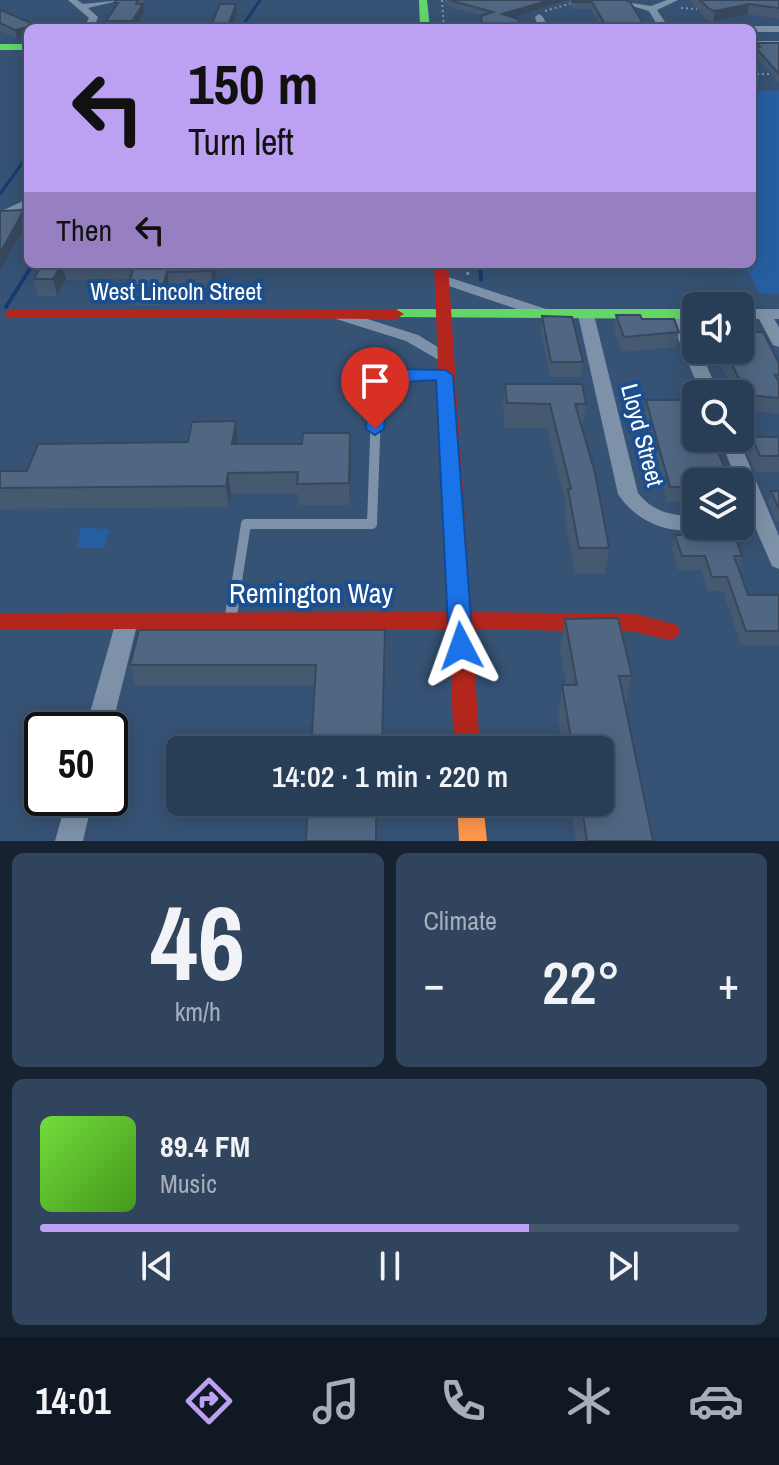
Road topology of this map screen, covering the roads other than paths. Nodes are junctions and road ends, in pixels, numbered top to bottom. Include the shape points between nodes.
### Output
1 (72, 0) edge
2 (118, 0) edge
3 (423, 0) edge
4 (616, 0) edge
5 (674, 0) edge
6 (85, 6) junction
7 (654, 8) junction
8 (538, 15) edge
9 (91, 24) edge
10 (425, 24) edge
11 (541, 24) edge
12 (662, 24) edge
13 (756, 29) edge
14 (779, 29) edge
15 (756, 44) edge
16 (779, 44) edge
17 (0, 47) edge
18 (24, 47) edge
19 (24, 204) edge
20 (0, 215) edge
21 (441, 272) edge
22 (13, 314) dead end
23 (676, 314) junction
24 (682, 314) edge
25 (772, 314) edge
26 (339, 315) junction
27 (441, 315) junction
28 (549, 315) junction
29 (586, 315) junction
30 (779, 342) edge
31 (443, 355) junction
32 (445, 375) junction
33 (704, 380) edge
34 (682, 522) edge
35 (754, 524) edge
36 (779, 561) edge
37 (459, 620) junction
38 (0, 621) edge
39 (127, 621) junction
40 (230, 621) junction
41 (669, 631) dead end
42 (103, 712) edge
43 (466, 736) edge
44 (75, 816) edge
45 (471, 816) edge
46 (69, 841) edge
47 (473, 841) edge

1 - 6 street
2 - 6 street
3 - 10 street
4 - 7 street
5 - 7 street
6 - 9 street via 94,17
7 - 12 street
8 - 11 street
13 - 14 street
15 - 16 street
17 - 18 street
19 - 20 lane
21 - 27 street
21 - 28 street, West Lincoln Street
22 - 26 street, West Lincoln Street
23 - 24 street, West Lincoln Street
23 - 29 street, West Lincoln Street
23 - 33 street
25 - 30 street
26 - 27 street, West Lincoln Street
26 - 31 street, West Lincoln Street via 412,338
27 - 28 street, West Lincoln Street
27 - 31 street
28 - 29 street, West Lincoln Street
29 - 34 street, Lloyd Street via 628,494 634,504 663,520
31 - 32 street
32 - 37 street
32 - 40 lane via 394,374 377,380 372,524 246,524
35 - 36 street
37 - 40 street, Remington Way
37 - 41 street, Remington Way via 636,623
37 - 43 street
38 - 39 street, Remington Way
39 - 40 street, Remington Way
39 - 42 street
44 - 46 street
45 - 47 street

